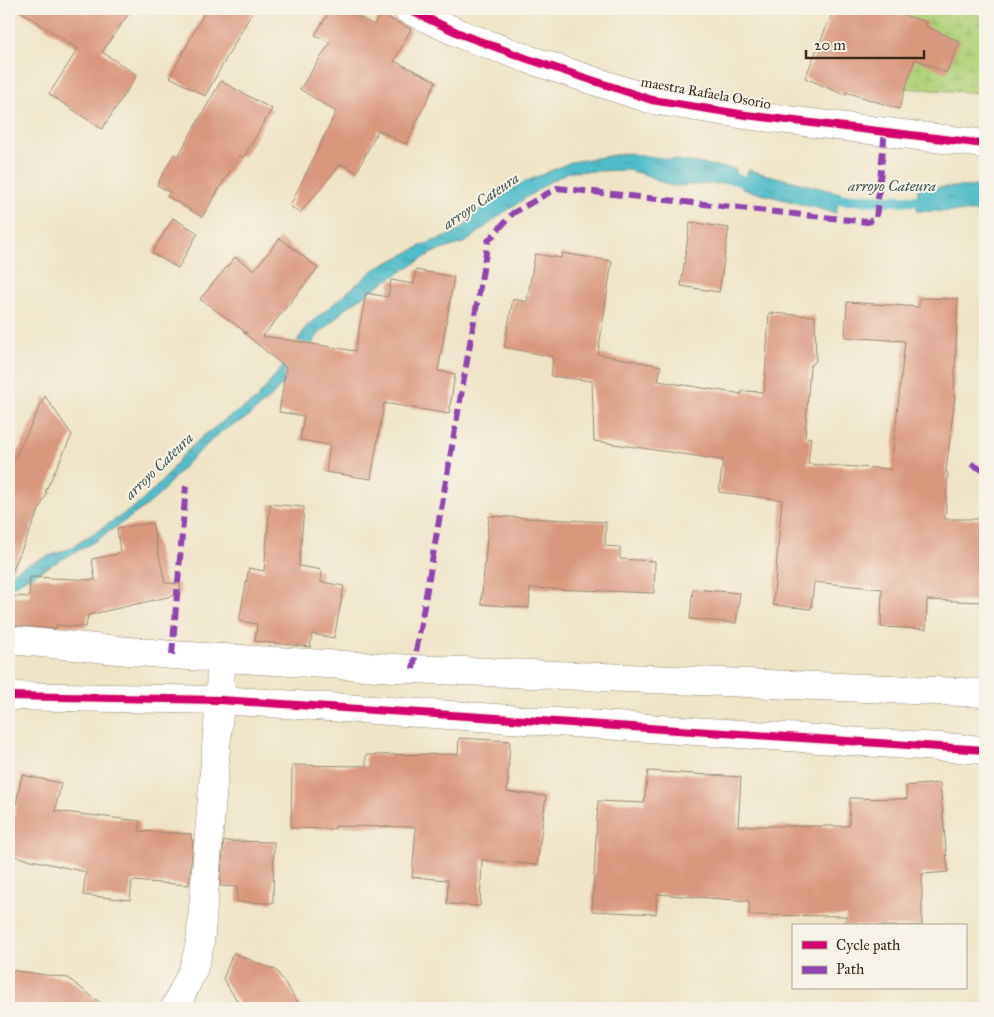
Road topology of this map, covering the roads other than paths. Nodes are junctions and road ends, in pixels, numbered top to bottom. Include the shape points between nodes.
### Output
1 (407, 9) edge
2 (985, 144) edge
3 (9, 640) edge
4 (221, 658) junction
5 (985, 693) edge
6 (9, 696) edge
7 (220, 700) junction
8 (985, 750) edge
9 (175, 1008) edge

1 - 2 street, maestra Rafaela Osorio via 518,55 652,100 746,115
3 - 4 street
4 - 5 street
4 - 7 street
6 - 7 street
7 - 8 street
7 - 9 street via 200,944 193,970

